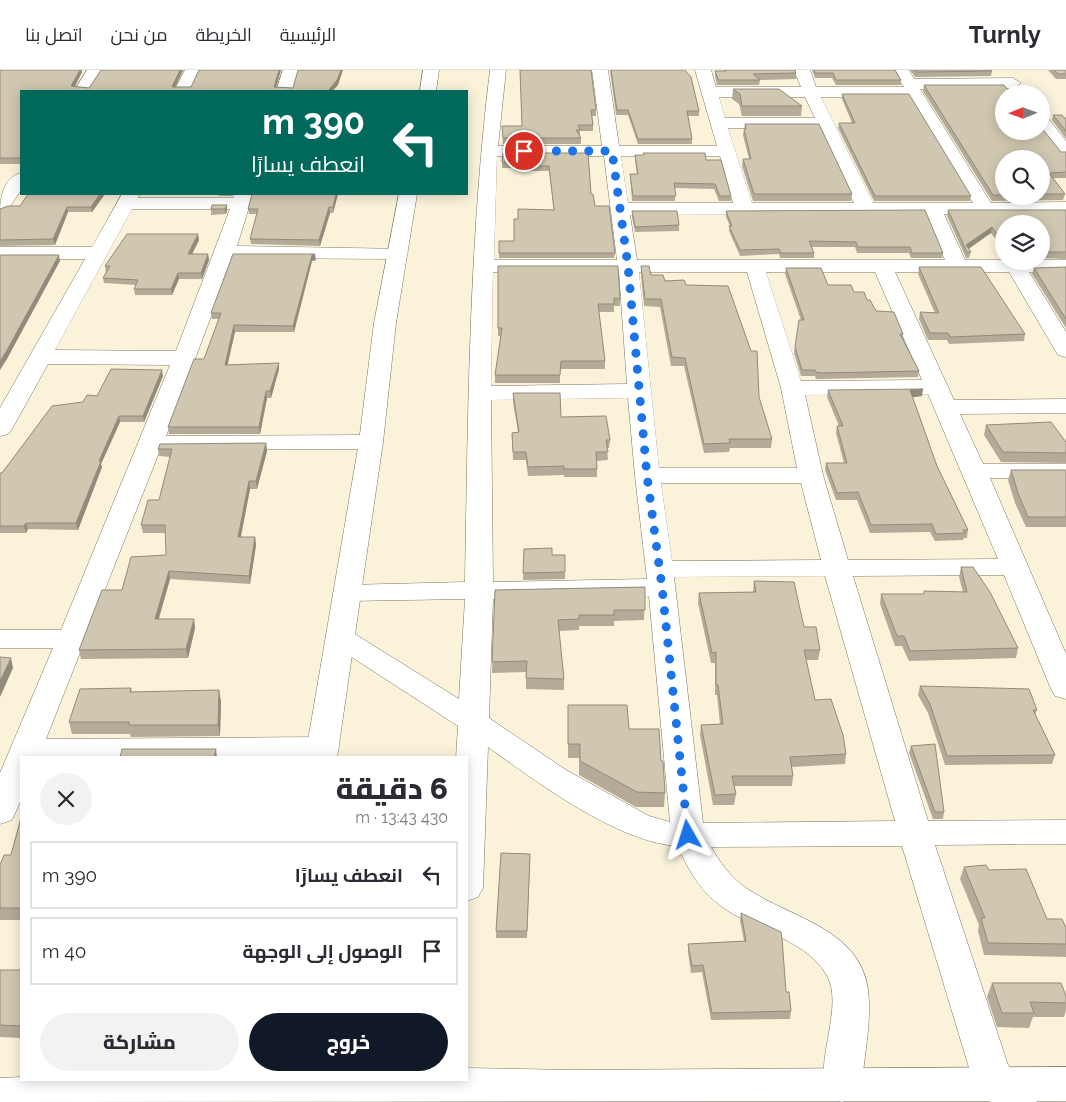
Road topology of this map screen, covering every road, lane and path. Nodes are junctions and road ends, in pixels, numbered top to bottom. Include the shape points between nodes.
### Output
1 (95, 70) edge
2 (193, 70) edge
3 (292, 70) edge
4 (430, 70) edge
5 (498, 70) edge
6 (600, 70) edge
7 (703, 70) edge
8 (802, 70) edge
9 (901, 70) edge
10 (1003, 70) edge
11 (1015, 85) edge
12 (913, 88) junction
13 (995, 88) edge
14 (83, 90) edge
15 (183, 90) edge
16 (284, 90) edge
17 (428, 90) edge
18 (810, 91) junction
19 (709, 92) junction
20 (719, 123) junction
21 (825, 123) junction
22 (1050, 124) edge
23 (489, 151) junction
24 (612, 151) junction
25 (727, 151) junction
26 (1066, 152) edge
27 (20, 179) edge
28 (408, 195) edge
29 (128, 198) edge
30 (242, 199) edge
31 (2, 201) edge
32 (985, 207) junction
33 (744, 208) junction
34 (866, 208) junction
35 (932, 208) junction
36 (1066, 208) edge
37 (619, 209) junction
38 (225, 252) junction
39 (0, 253) edge
40 (96, 253) junction
41 (398, 253) junction
42 (484, 266) junction
43 (628, 266) junction
44 (958, 266) junction
45 (995, 266) edge
46 (1050, 266) edge
47 (1066, 266) edge
48 (755, 267) junction
49 (883, 267) junction
50 (1018, 270) edge
51 (1066, 350) edge
52 (41, 357) junction
53 (182, 358) junction
54 (792, 388) junction
55 (638, 391) junction
56 (479, 393) junction
57 (941, 397) junction
58 (1066, 406) edge
59 (0, 429) edge
60 (371, 442) junction
61 (151, 443) junction
62 (1066, 471) edge
63 (974, 472) junction
64 (811, 475) junction
65 (647, 476) junction
66 (836, 566) junction
67 (1013, 567) junction
68 (661, 578) junction
69 (479, 591) junction
70 (347, 593) junction
71 (340, 637) junction
72 (0, 639) edge
73 (70, 639) junction
74 (1066, 689) edge
75 (475, 723) junction
76 (322, 753) edge
77 (23, 756) edge
78 (20, 763) edge
79 (0, 812) edge
80 (1066, 832) edge
81 (915, 834) junction
82 (688, 835) junction
83 (468, 851) edge
84 (456, 1083) edge
85 (1066, 1084) edge
86 (842, 1085) junction
87 (271, 1090) edge
88 (1007, 1093) edge
89 (0, 1095) edge

1 - 14 street
2 - 15 street
3 - 16 street
4 - 17 street
5 - 23 street
6 - 24 street
7 - 19 street
8 - 18 street
9 - 12 street
10 - 11 street
12 - 13 street
12 - 18 street
12 - 32 street
18 - 19 street
18 - 21 street
19 - 20 street
20 - 21 street
20 - 25 street
21 - 34 street
22 - 26 street
23 - 24 street
23 - 42 street
24 - 25 street
24 - 37 street
25 - 33 street
27 - 31 street
28 - 41 street
29 - 30 street
29 - 40 street
30 - 38 street
32 - 35 street
32 - 36 street
33 - 34 street
33 - 37 street
34 - 35 street
35 - 44 street
37 - 43 street
38 - 41 street
38 - 53 street
39 - 40 street
40 - 52 street
41 - 60 street via 385,323
42 - 43 street
42 - 56 street
43 - 48 street
43 - 55 street
44 - 45 street
44 - 49 street
46 - 47 street
48 - 49 street
48 - 54 street
49 - 57 street
50 - 51 street
52 - 53 street
52 - 59 street
53 - 61 street
54 - 57 street
54 - 64 street
55 - 56 street
55 - 65 street
56 - 69 street
57 - 58 street
57 - 63 street
60 - 61 street
60 - 70 street
61 - 73 street
62 - 63 street
63 - 67 street
64 - 65 street
64 - 66 street
65 - 68 street
66 - 67 street
66 - 68 street
66 - 81 street
67 - 74 street
68 - 69 street
68 - 82 street
69 - 70 street
69 - 75 street
70 - 71 street
71 - 75 street
71 - 76 street
72 - 73 street
73 - 77 street
75 - 82 street via 555,778 637,825 659,833
75 - 83 street
76 - 77 street
78 - 79 street
80 - 81 street
81 - 82 street
81 - 88 street via 990,1071
82 - 86 street via 716,883 731,896 818,944 838,961 847,980 850,999
84 - 86 street via 573,1087
84 - 87 street
85 - 88 street
86 - 88 street
87 - 89 street

